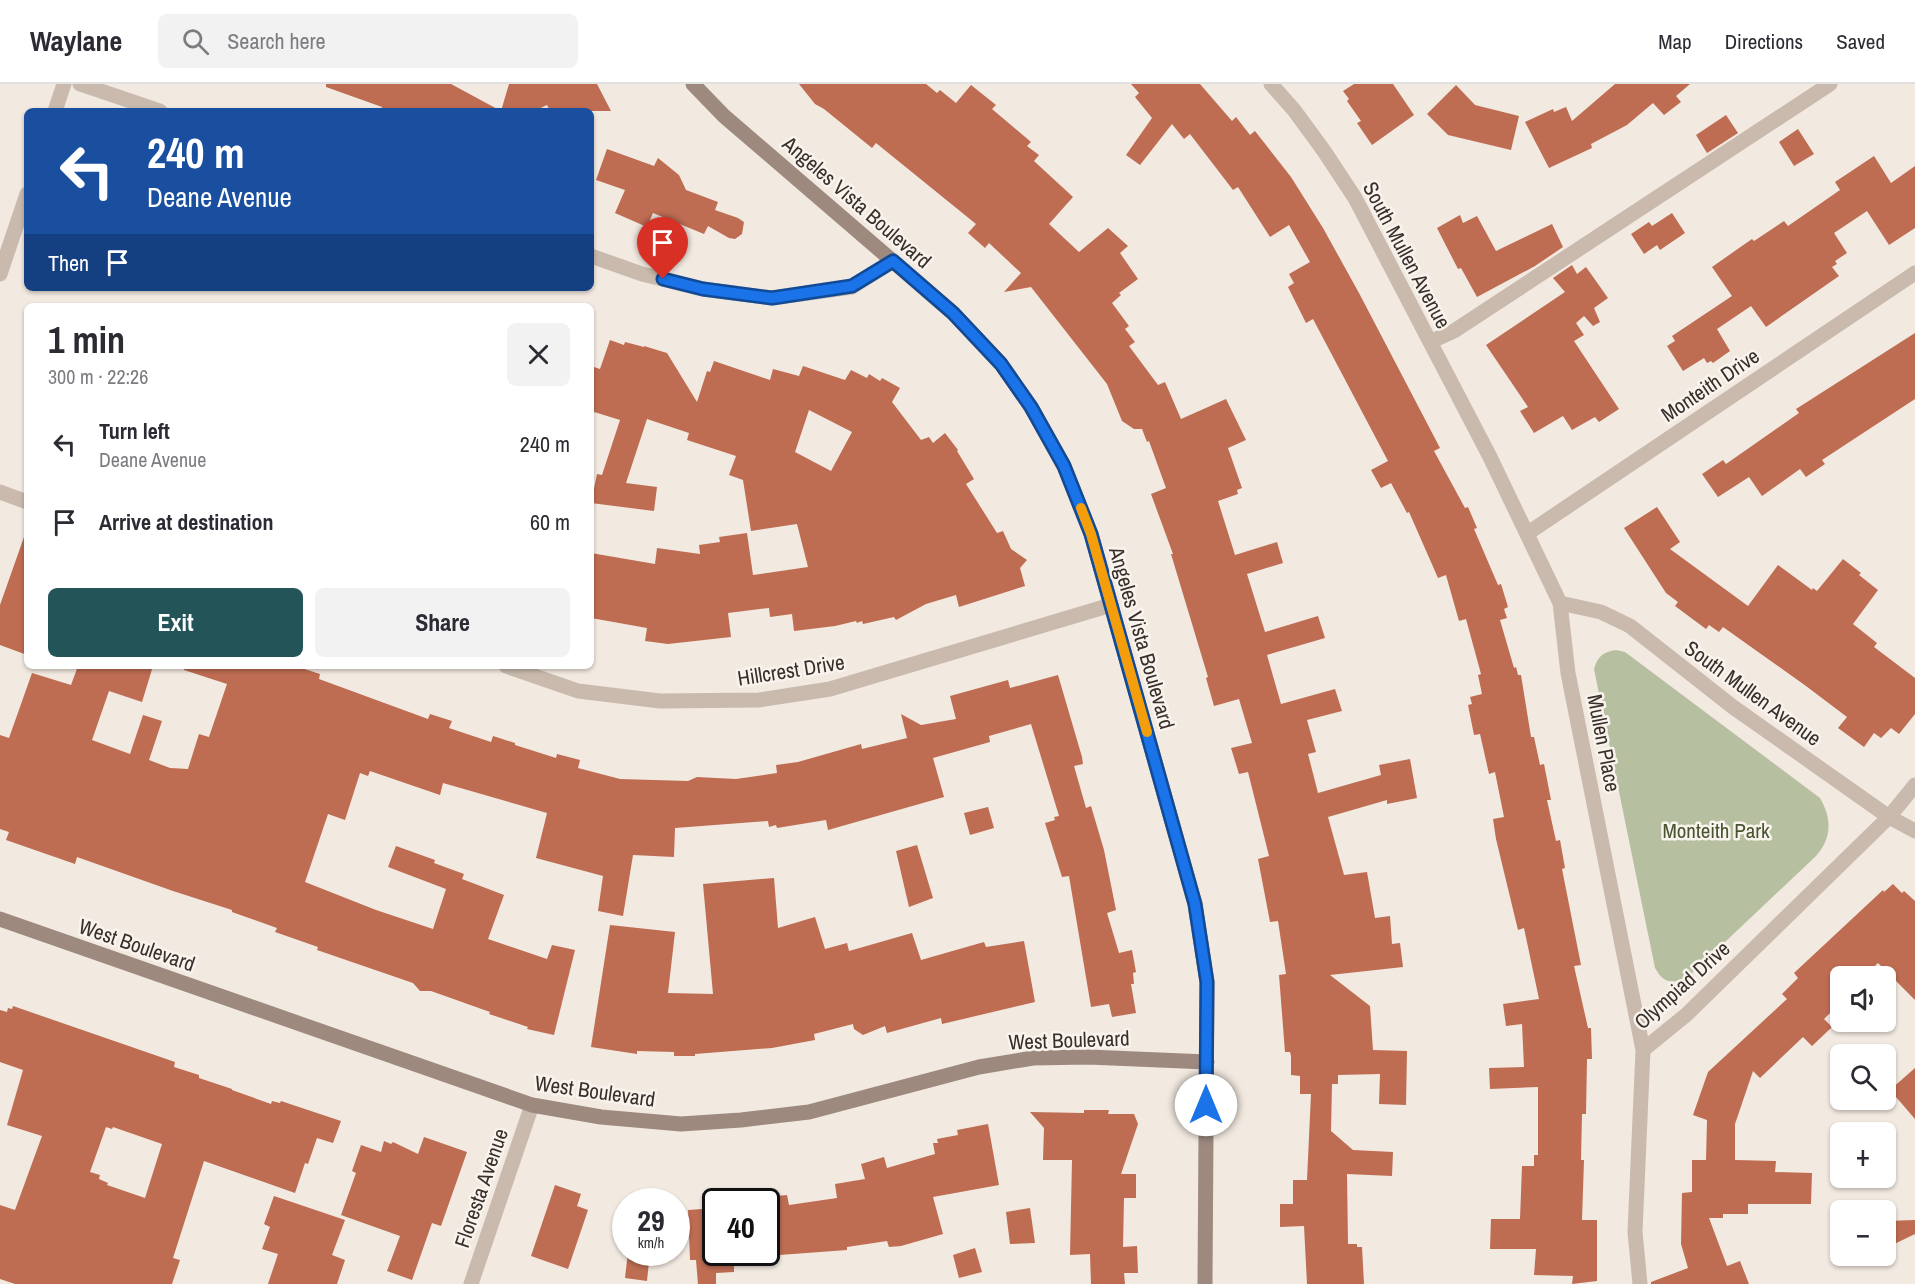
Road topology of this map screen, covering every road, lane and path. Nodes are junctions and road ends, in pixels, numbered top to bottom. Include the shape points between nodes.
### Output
1 (64, 84) edge
2 (80, 84) edge
3 (1271, 84) edge
4 (1830, 84) edge
5 (695, 85) edge
6 (56, 108) edge
7 (151, 108) edge
8 (24, 203) edge
9 (594, 257) edge
10 (893, 261) junction
11 (1915, 273) edge
12 (0, 274) edge
13 (1430, 342) junction
14 (1490, 457) joint
15 (0, 492) edge
16 (24, 501) edge
17 (1528, 533) junction
18 (1560, 603) junction
19 (1111, 605) junction
20 (515, 669) edge
21 (1915, 785) edge
22 (1889, 817) junction
23 (1915, 831) edge
24 (0, 919) edge
25 (1642, 1050) junction
26 (1207, 1062) junction
27 (532, 1105) junction
28 (471, 1284) edge
29 (1204, 1284) edge
30 (1640, 1284) edge

1 - 6 street
2 - 7 street
3 - 13 street, South Mullen Avenue via 1294,110 1355,198
4 - 13 street via 1454,331
5 - 10 street, Angeles Vista Boulevard via 724,116
8 - 12 street
9 - 10 street via 703,289 772,298 852,286
10 - 19 street, Angeles Vista Boulevard via 1001,364 1031,407 1076,495
11 - 17 street, Monteith Drive
13 - 14 street, South Mullen Avenue
14 - 17 street, Mullen Place
15 - 16 street
17 - 18 street, Mullen Place
18 - 22 street, South Mullen Avenue via 1601,612 1630,626 1733,707
18 - 25 street, Mullen Place via 1568,673
19 - 20 street, Hillcrest Drive via 830,690 759,700 660,700 578,691
19 - 26 street, Angeles Vista Boulevard via 1195,904 1207,982
21 - 22 street, Olympiad Drive
22 - 23 street, South Mullen Avenue
22 - 25 street, Olympiad Drive via 1686,1015
24 - 27 street, West Boulevard
25 - 30 street, Olympiad Drive via 1635,1232
26 - 27 street, West Boulevard via 1033,1058 979,1066 809,1112 681,1124 601,1117
26 - 29 street, Angeles Vista Boulevard
27 - 28 street, Floresta Avenue

